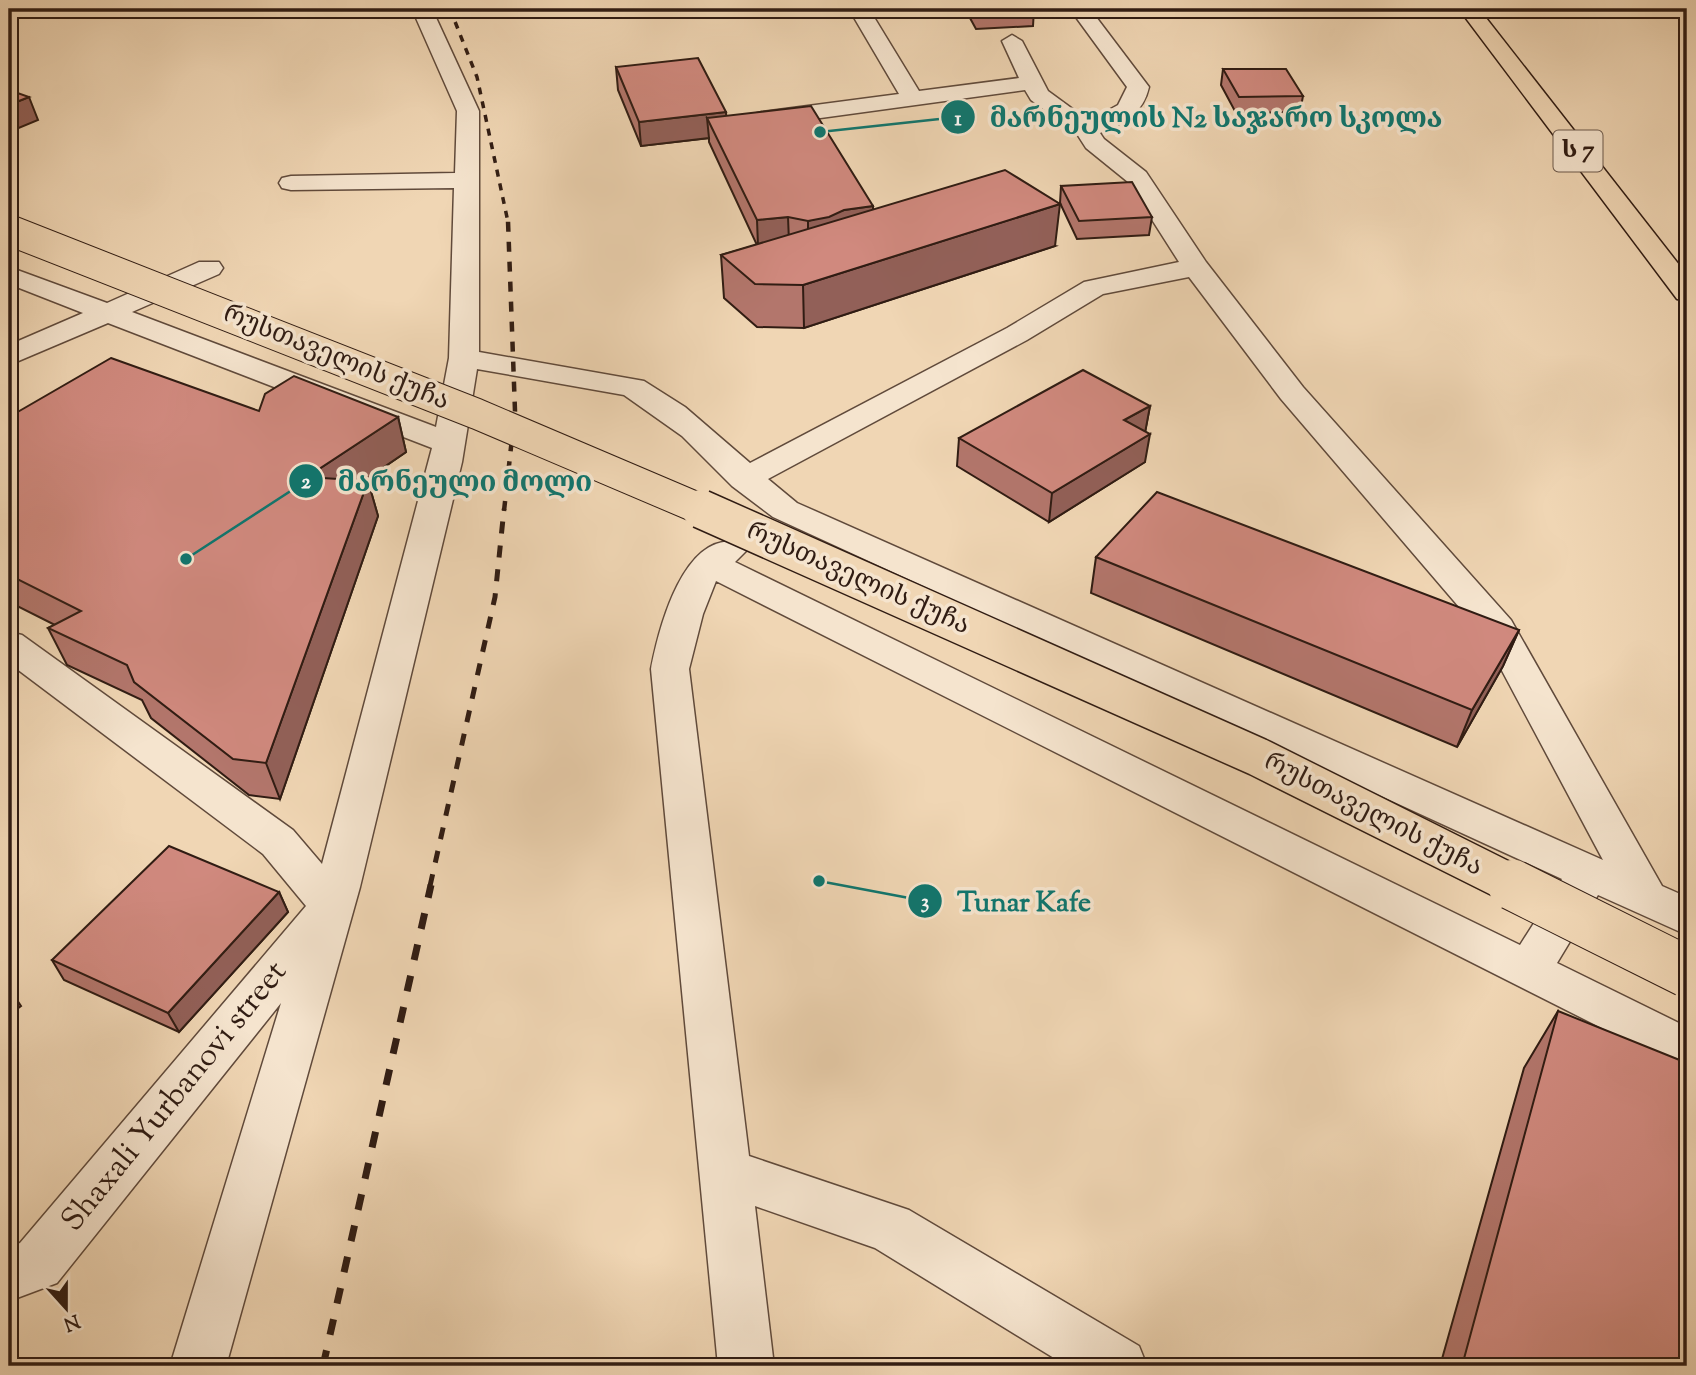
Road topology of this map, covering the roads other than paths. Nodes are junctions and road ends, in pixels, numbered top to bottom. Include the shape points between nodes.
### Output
1 (422, 9) edge
2 (859, 9) edge
3 (1080, 9) edge
4 (1469, 9) edge
5 (1012, 41) dead end
6 (1030, 83) junction
7 (913, 99) junction
8 (753, 120) edge
9 (1087, 130) junction
10 (466, 180) junction
11 (290, 183) dead end
12 (9, 230) edge
13 (1196, 267) junction
14 (209, 268) dead end
15 (9, 275) edge
16 (1687, 293) edge
17 (107, 313) junction
18 (9, 356) edge
19 (464, 358) junction
20 (449, 443) junction
21 (744, 479) junction
22 (785, 510) junction
23 (710, 564) junction
24 (9, 644) edge
25 (1590, 870) junction
26 (1646, 898) junction
27 (332, 906) junction
28 (1687, 917) edge
29 (1528, 971) junction
30 (1687, 972) edge
31 (1687, 1050) edge
32 (725, 1172) junction
33 (9, 1273) edge
34 (198, 1366) edge
35 (747, 1366) edge
36 (1119, 1366) edge

1 - 10 street via 468,111
2 - 7 street
3 - 9 street via 1138,87 1136,101 1125,113
4 - 16 main road, ს 7
5 - 6 street
6 - 7 street
6 - 9 street via 1057,111
7 - 8 street
9 - 13 street via 1094,143 1137,177
10 - 11 street
10 - 19 street
12 - 30 main road, რუსთაველის ქუჩა, bridge via 477,414 775,541 1258,757
13 - 21 street via 1094,288
13 - 26 street via 1292,393 1498,629
14 - 17 street
15 - 17 street
17 - 18 street
17 - 20 street
19 - 20 street
19 - 21 street via 633,387 700,432
20 - 27 street
21 - 22 street
22 - 23 street
22 - 25 street
23 - 29 street
23 - 32 street via 675,636 670,669
24 - 27 street via 278,842
25 - 26 street
25 - 29 street
26 - 28 street
27 - 33 street, Shaxali Yurbanovi street via 38,1264
27 - 34 street
29 - 31 street
32 - 35 street
32 - 36 street via 890,1228

